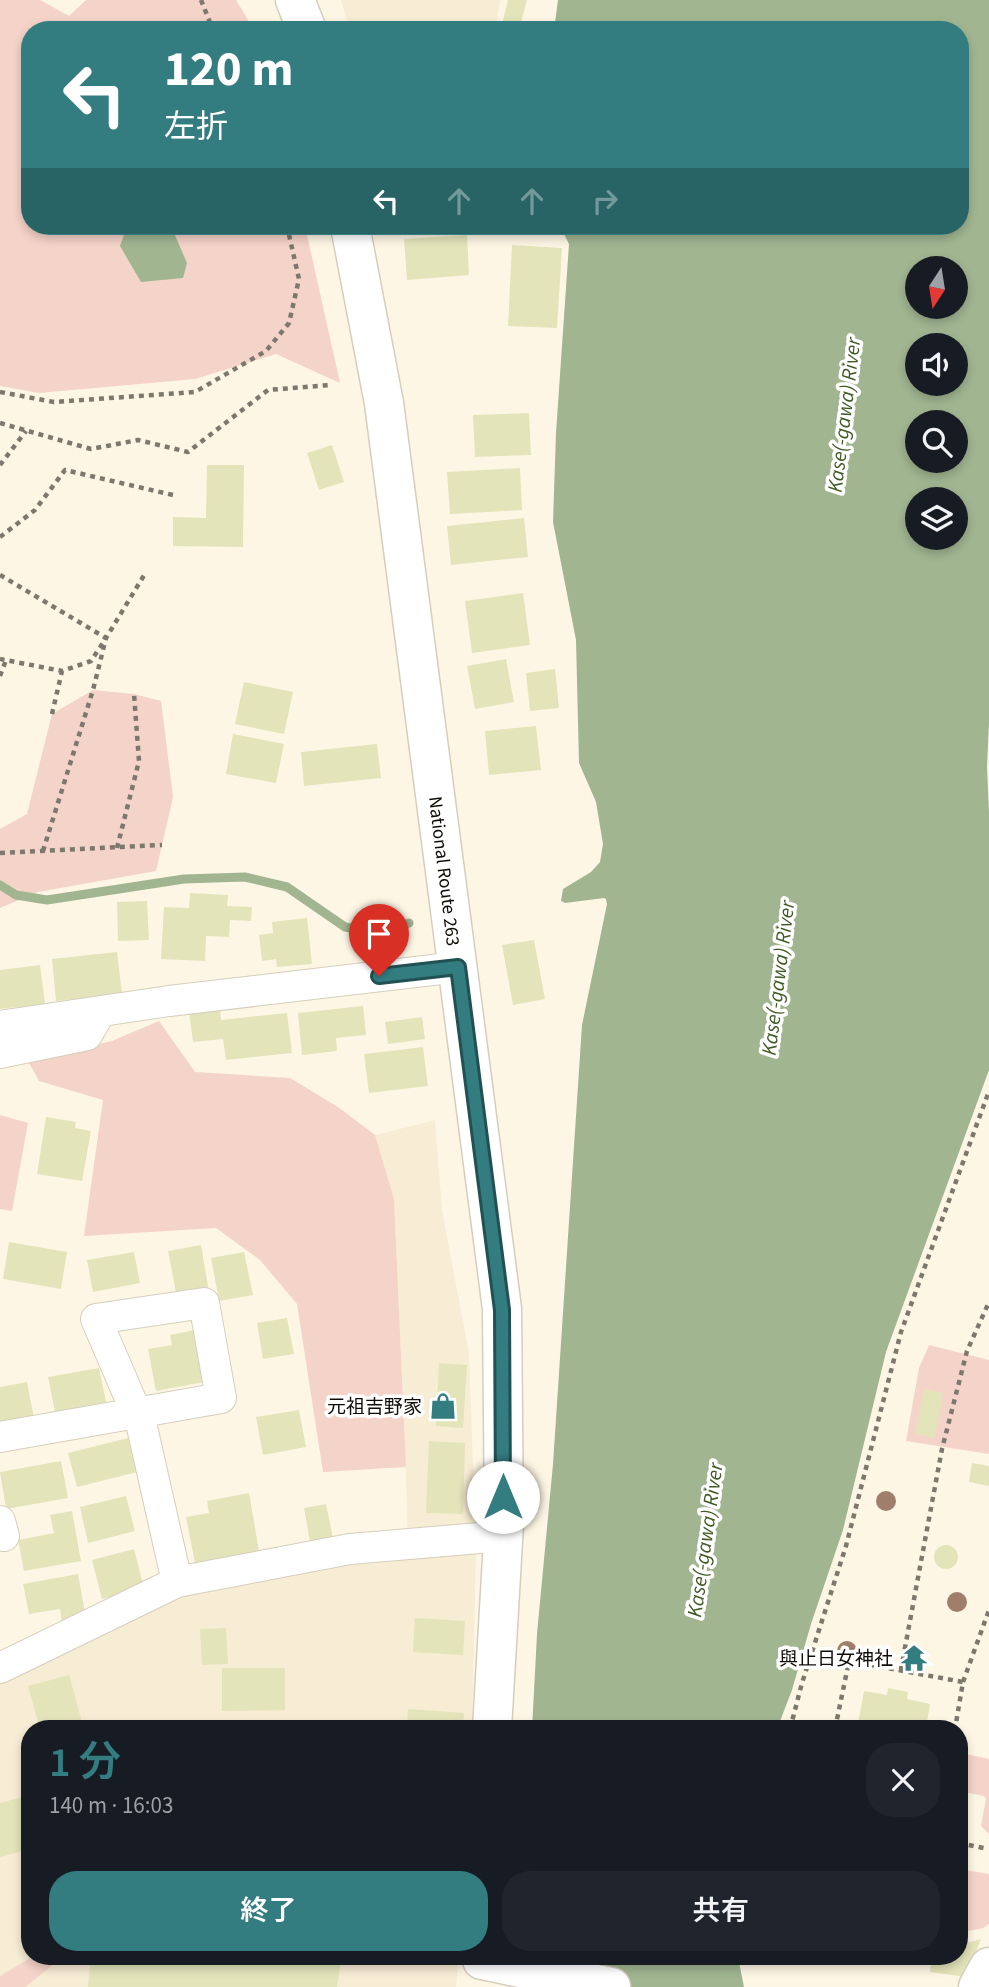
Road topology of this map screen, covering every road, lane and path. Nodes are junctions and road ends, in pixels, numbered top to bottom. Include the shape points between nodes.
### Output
1 (201, 0) edge
2 (295, 0) edge
3 (303, 0) edge
4 (209, 21) edge
5 (305, 21) edge
6 (307, 21) edge
7 (289, 235) edge
8 (352, 235) edge
9 (330, 385) dead end
10 (0, 392) edge
11 (0, 423) edge
12 (26, 431) junction
13 (0, 465) edge
14 (173, 495) dead end
15 (0, 537) edge
16 (145, 572) dead end
17 (0, 575) edge
18 (106, 638) junction
19 (3, 659) edge
20 (62, 671) junction
21 (0, 676) edge
22 (134, 695) dead end
23 (52, 713) dead end
24 (162, 845) dead end
25 (117, 848) junction
26 (43, 851) junction
27 (0, 853) edge
28 (458, 967) junction
29 (101, 1011) junction
30 (0, 1026) edge
31 (0, 1053) edge
32 (989, 1091) edge
33 (989, 1302) edge
34 (136, 1412) junction
35 (0, 1437) edge
36 (503, 1536) junction
37 (177, 1582) junction
38 (989, 1610) edge
39 (0, 1668) edge
40 (901, 1669) junction
41 (963, 1682) junction
42 (493, 1720) edge
43 (792, 1720) edge
44 (837, 1720) edge
45 (957, 1720) edge
46 (968, 1845) edge
47 (988, 1849) edge
48 (989, 1967) edge
49 (489, 1968) edge
50 (611, 1987) edge
51 (978, 1987) edge

1 - 4 path
2 - 5 main road
3 - 6 main road
7 - 10 path via 299,279 289,323 267,351 195,392 54,402
8 - 28 main road, National Route 263 via 384,403
9 - 12 path via 268,390 188,452 138,440 91,449
11 - 12 path
12 - 13 path
14 - 15 path via 65,470 34,510
16 - 18 path
17 - 18 path
18 - 20 path via 91,661
18 - 26 path
19 - 20 path
19 - 21 path
20 - 23 path
22 - 25 path via 139,761
24 - 25 path
25 - 26 path
26 - 27 path
28 - 29 street
28 - 36 main road, National Route 263 via 502,1310
29 - 30 street
29 - 31 street via 88,1035
32 - 43 path via 901,1332 846,1546
33 - 40 path via 967,1351 942,1449
34 - 34 street via 221,1398 204,1303 96,1319
34 - 35 street
34 - 37 street
36 - 37 street via 350,1549
36 - 42 main road, National Route 263
37 - 39 street
38 - 41 path
40 - 41 path
40 - 44 path via 849,1661
41 - 45 path
46 - 47 path
48 - 51 main road
49 - 50 main road

